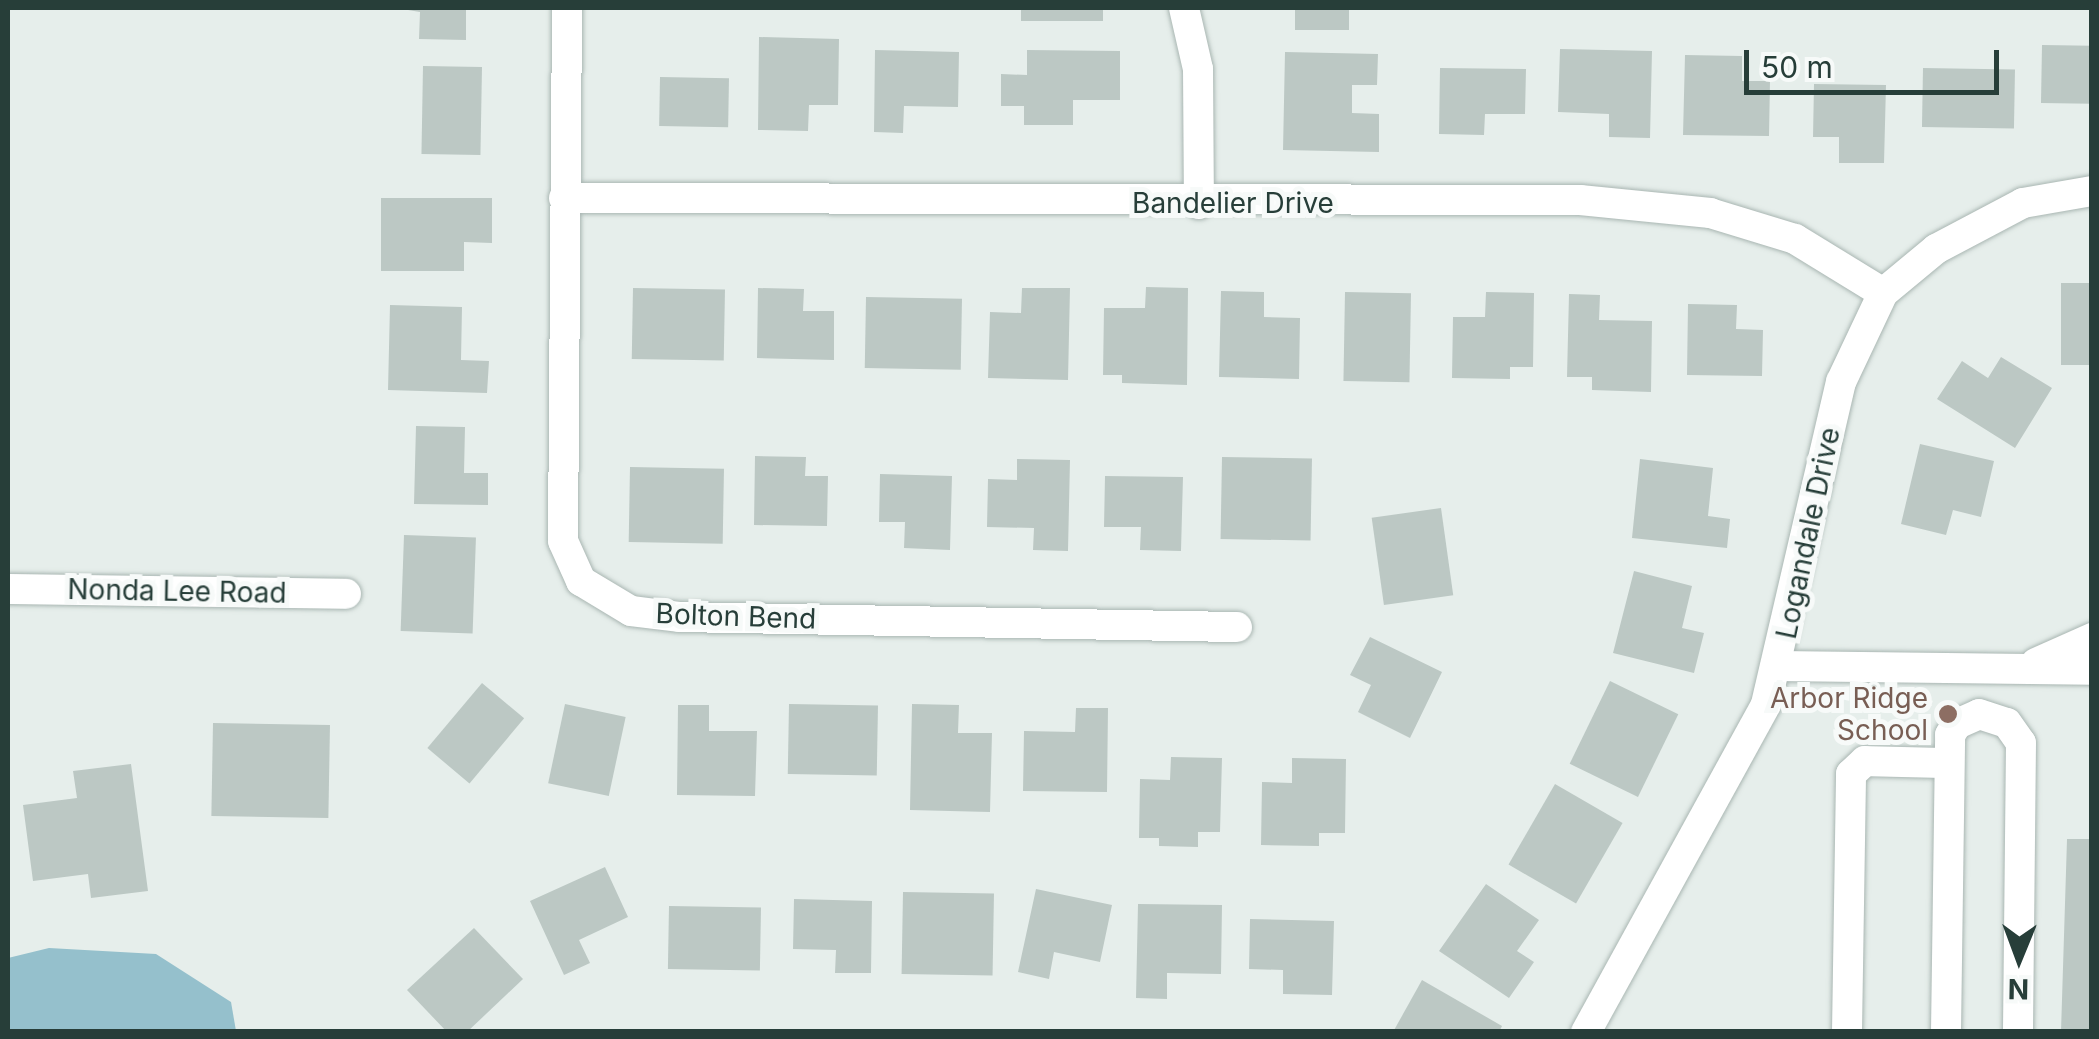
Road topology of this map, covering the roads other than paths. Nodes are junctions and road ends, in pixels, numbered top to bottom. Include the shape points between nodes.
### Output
1 (567, 8) edge
2 (1184, 8) edge
3 (2092, 191) edge
4 (564, 198) junction
5 (1199, 204) junction
6 (1882, 293) junction
7 (8, 589) edge
8 (346, 594) dead end
9 (1237, 627) dead end
10 (2092, 638) edge
11 (1778, 666) junction
12 (2019, 669) junction
13 (2092, 670) edge
14 (1949, 752) junction
15 (1586, 1032) edge
16 (1846, 1032) edge
17 (1946, 1032) edge
18 (2018, 1032) edge

1 - 4 street, Bolton Bend
2 - 5 street via 1198,69
3 - 6 street, Logandale Drive via 2023,202 1936,249
4 - 5 street, Bandelier Drive
4 - 9 street, Bolton Bend via 564,541 581,581 631,611 680,617
5 - 6 street, Bandelier Drive via 1580,200 1710,214 1796,238
6 - 11 street, Logandale Drive via 1841,382
7 - 8 street, Nonda Lee Road
10 - 12 street
11 - 12 street
11 - 15 street, Logandale Drive via 1738,758
12 - 13 street
14 - 16 street via 1866,762 1851,774
14 - 17 street
14 - 18 street via 1956,724 1979,714 2002,720 2020,736

